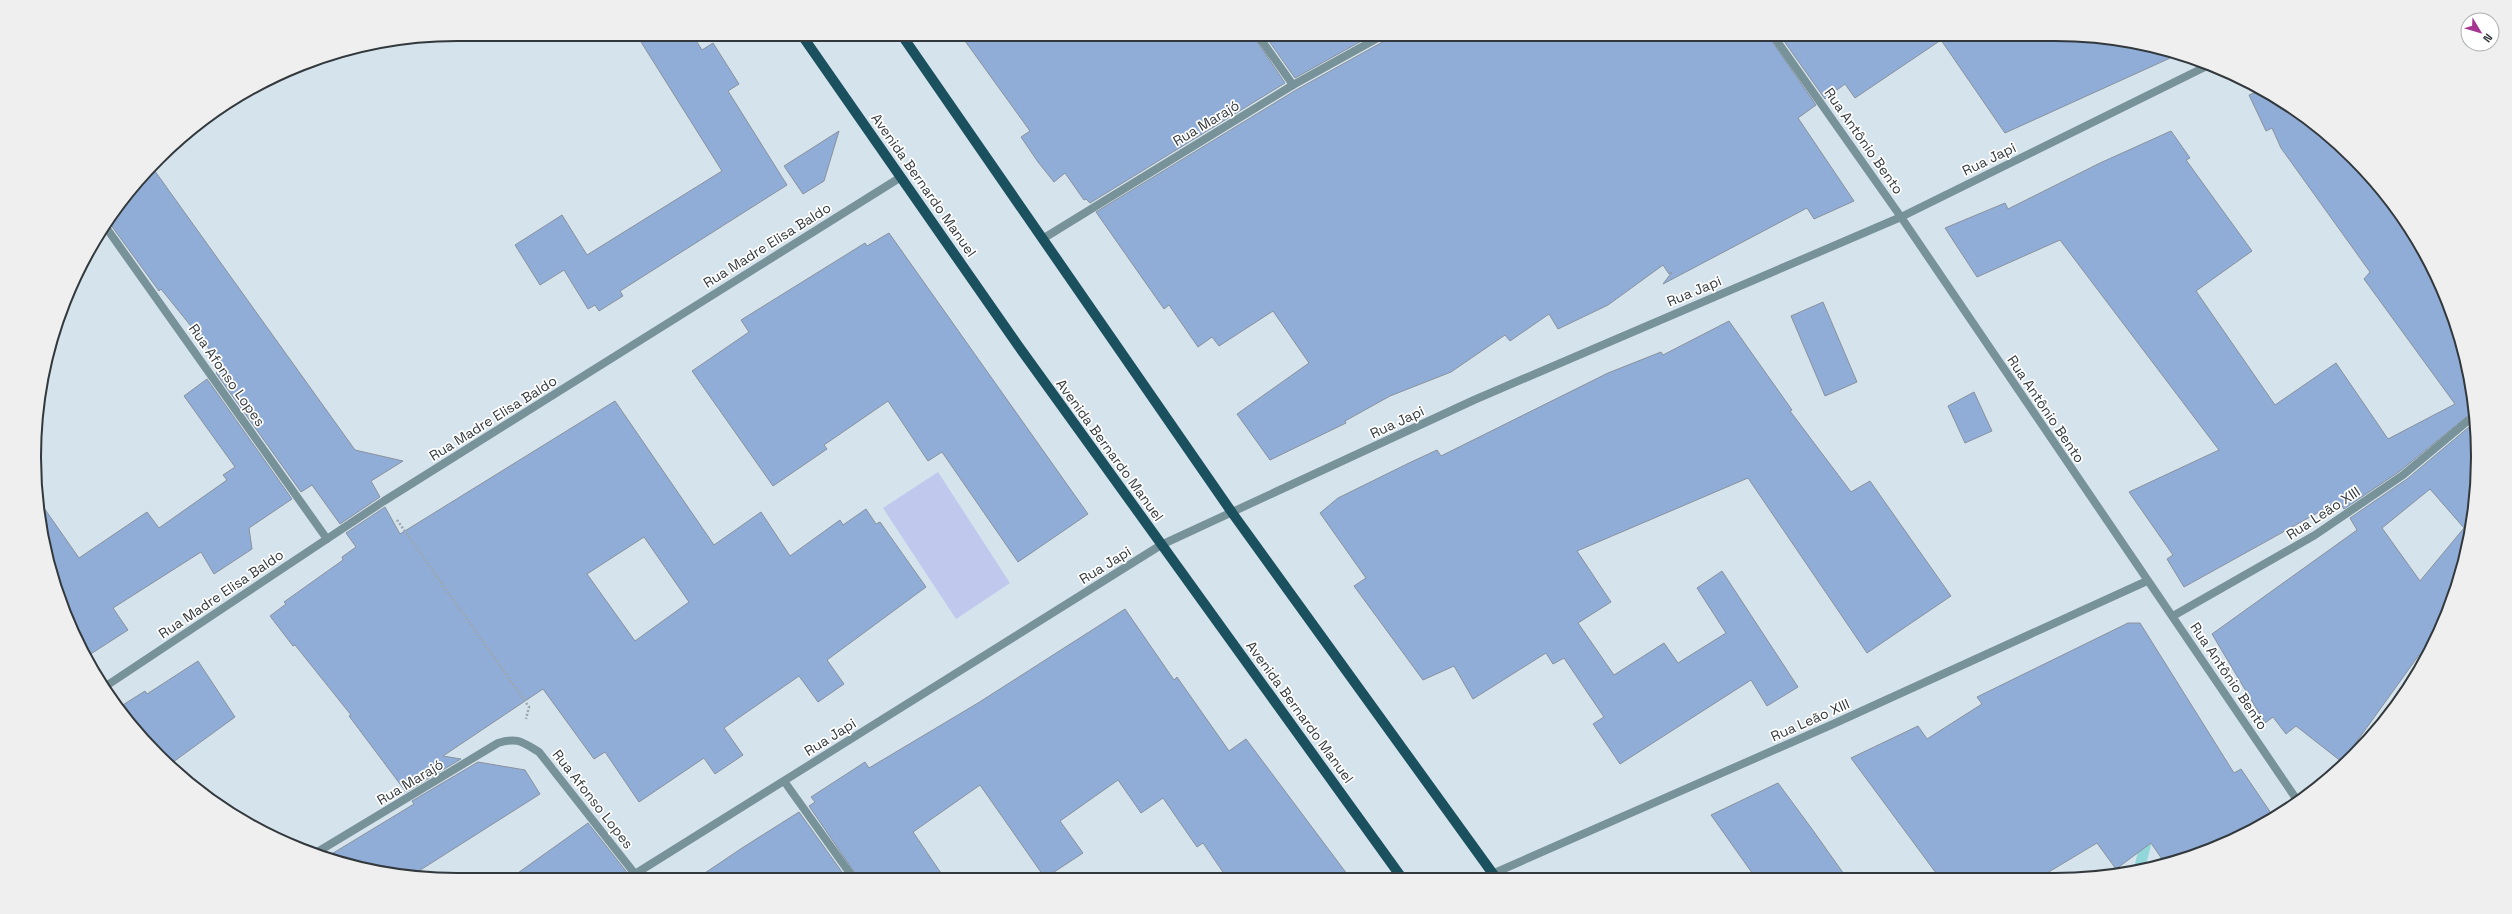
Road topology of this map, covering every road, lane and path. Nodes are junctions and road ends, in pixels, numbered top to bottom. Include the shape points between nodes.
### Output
1 (806, 41) edge
2 (906, 41) edge
3 (1262, 41) edge
4 (1373, 41) edge
5 (1777, 41) edge
6 (2202, 68) edge
7 (1294, 85) junction
8 (901, 177) junction
9 (1902, 217) junction
10 (108, 231) edge
11 (1044, 238) junction
12 (2469, 420) edge
13 (384, 501) junction
14 (1233, 514) junction
15 (327, 539) junction
16 (1162, 545) junction
17 (2147, 581) junction
18 (2172, 616) junction
19 (109, 684) edge
20 (521, 741) junction
21 (784, 781) junction
22 (2295, 797) edge
23 (321, 850) edge
24 (634, 873) edge
25 (643, 873) edge
26 (850, 873) edge
27 (1398, 873) edge
28 (1493, 873) edge
29 (1498, 873) edge

1 - 8 main road, Avenida Bernardo Manuel
2 - 11 main road
3 - 7 street
4 - 7 street, Rua Marajó
5 - 9 street, Rua Antônio Bento
6 - 9 street, Rua Japi
7 - 11 street, Rua Marajó
8 - 13 street, Rua Madre Elisa Baldo
8 - 16 main road, Avenida Bernardo Manuel
9 - 14 street, Rua Japi via 1474,400
9 - 17 street, Rua Antônio Bento
10 - 15 street, Rua Afonso Lopes
11 - 14 main road
12 - 18 street, Rua Leão XIII via 2403,476 2315,536
13 - 15 street, Rua Madre Elisa Baldo
13 - 20 path via 529,707
14 - 16 street, Rua Japi
14 - 28 main road
15 - 19 street, Rua Madre Elisa Baldo
16 - 21 street, Rua Japi
16 - 27 main road, Avenida Bernardo Manuel
17 - 18 street, Rua Antônio Bento
17 - 29 street, Rua Leão XIII
18 - 22 street, Rua Antônio Bento
20 - 23 street, Rua Marajó via 511,739 498,743
20 - 24 street, Rua Afonso Lopes via 539,752
21 - 25 street, Rua Japi
21 - 26 street

